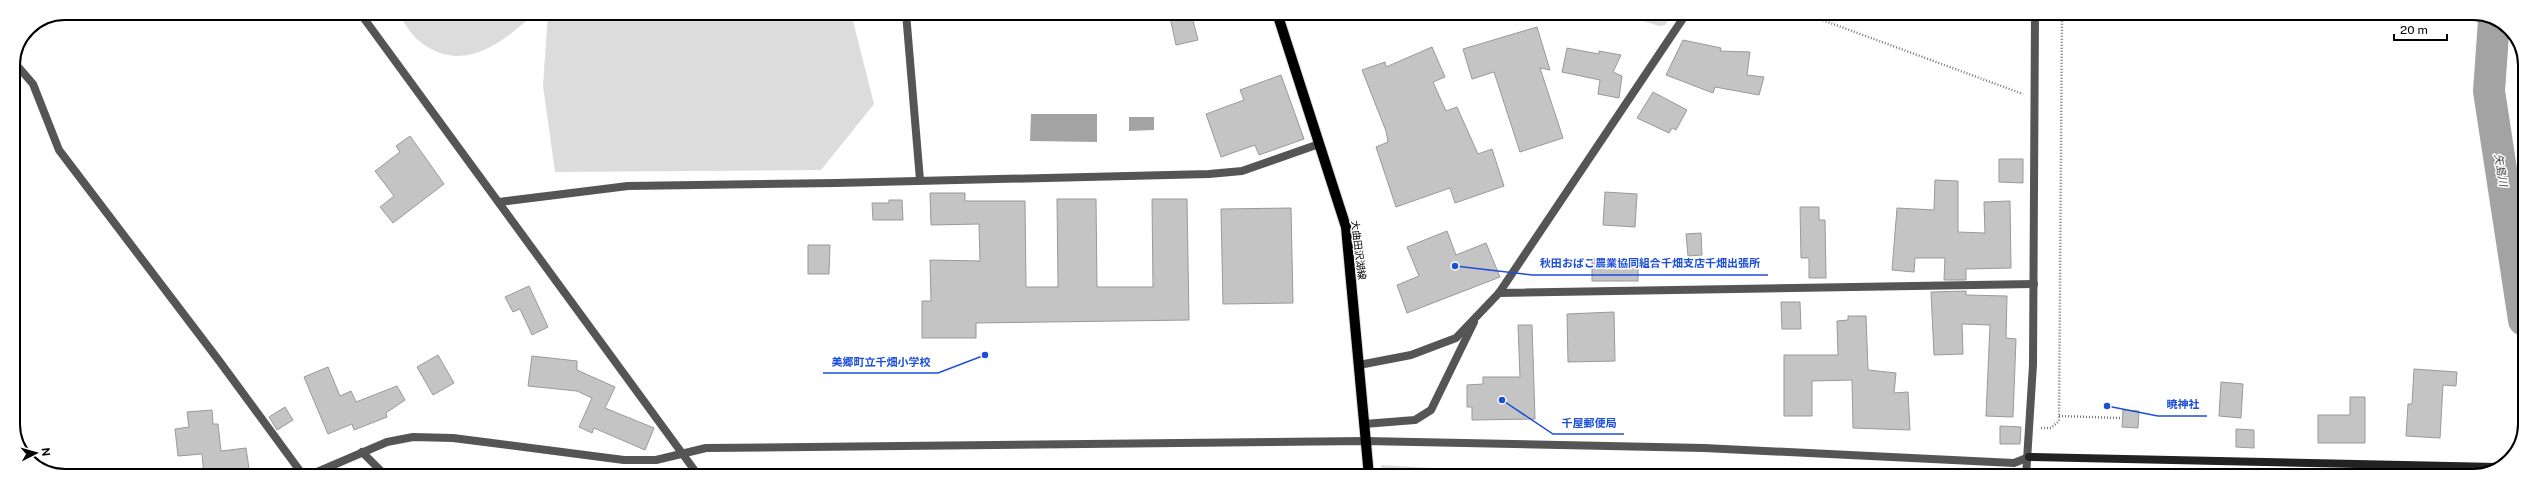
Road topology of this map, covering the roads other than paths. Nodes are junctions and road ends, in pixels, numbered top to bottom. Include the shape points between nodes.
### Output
1 (365, 20) edge
2 (907, 20) edge
3 (1279, 20) edge
4 (1682, 20) edge
5 (2035, 20) edge
6 (20, 69) edge
7 (1319, 144) junction
8 (920, 180) junction
9 (498, 202) junction
10 (2034, 284) junction
11 (1500, 293) junction
12 (1477, 316) junction
13 (1359, 365) junction
14 (1364, 424) junction
15 (1366, 441) junction
16 (362, 452) junction
17 (682, 453) junction
18 (2029, 457) junction
19 (2488, 467) edge
20 (299, 469) edge
21 (324, 469) edge
22 (379, 469) edge
23 (694, 469) edge
24 (1368, 469) edge
25 (2027, 469) edge

1 - 9 street
2 - 8 street
3 - 7 main road, 大曲田沢湖線
4 - 11 street
5 - 10 street
6 - 20 street via 33,84 59,150
7 - 8 street via 1242,171 1209,174
7 - 13 main road, 大曲田沢湖線 via 1346,227
8 - 9 street via 628,186
9 - 17 street
10 - 11 street
10 - 18 street
11 - 12 street
12 - 13 street via 1456,338 1412,355
12 - 14 street via 1431,410 1415,420
13 - 14 main road, 大曲田沢湖線
14 - 15 main road, 大曲田沢湖線
15 - 17 street via 706,448
15 - 18 street via 1704,448 2014,463
15 - 24 main road, 大曲田沢湖線
16 - 17 street via 388,442 413,437 453,438 624,460 656,460
16 - 21 street
16 - 22 street
17 - 23 street
18 - 19 street
18 - 25 street

